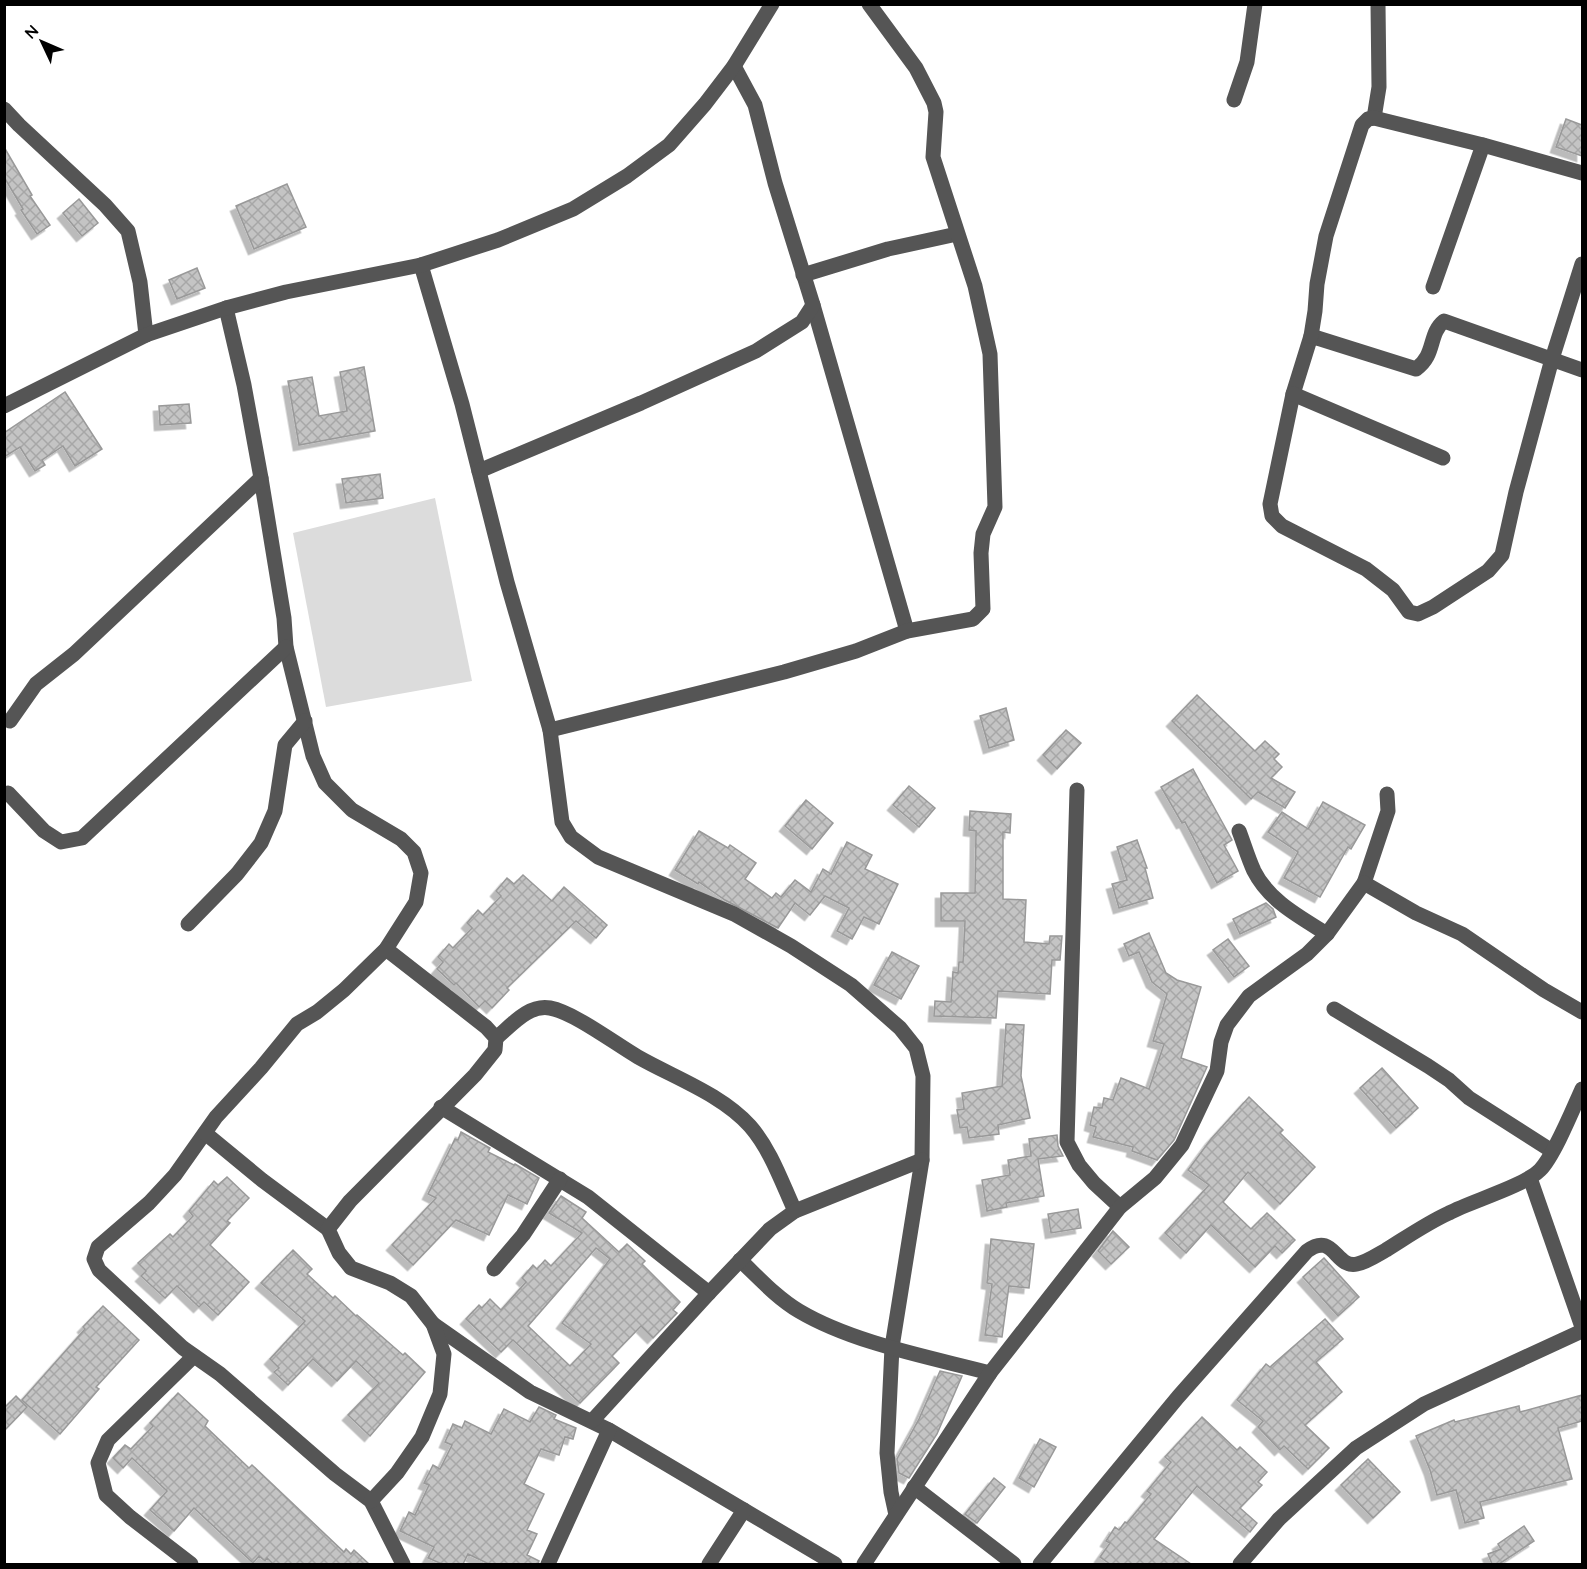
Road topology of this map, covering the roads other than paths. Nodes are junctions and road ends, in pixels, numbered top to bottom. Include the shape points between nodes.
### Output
1 (772, 4) edge
2 (870, 4) edge
3 (1255, 4) edge
4 (1378, 4) edge
5 (734, 66) junction
6 (1234, 100) dead end
7 (4, 109) edge
8 (1374, 118) junction
9 (1483, 145) junction
10 (1582, 172) edge
11 (957, 234) junction
12 (1582, 264) edge
13 (421, 265) junction
14 (803, 275) junction
15 (1433, 287) dead end
16 (813, 305) junction
17 (226, 308) junction
18 (146, 335) junction
19 (1311, 336) junction
20 (1552, 359) junction
21 (1582, 370) edge
22 (1293, 394) junction
23 (4, 406) edge
24 (1443, 458) dead end
25 (479, 471) junction
26 (261, 478) junction
27 (907, 631) junction
28 (286, 647) junction
29 (10, 721) dead end
30 (305, 721) junction
31 (550, 730) junction
32 (1077, 790) dead end
33 (8, 792) dead end
34 (1387, 794) dead end
35 (1239, 831) dead end
36 (1364, 883) junction
37 (188, 924) dead end
38 (1327, 934) junction
39 (386, 949) junction
40 (1334, 1009) dead end
41 (1582, 1012) edge
42 (496, 1038) junction
43 (1582, 1089) edge
44 (441, 1107) junction
45 (205, 1133) junction
46 (1552, 1151) junction
47 (922, 1160) junction
48 (1530, 1178) junction
49 (560, 1179) junction
50 (1120, 1207) junction
51 (795, 1211) junction
52 (328, 1229) junction
53 (741, 1260) junction
54 (494, 1269) dead end
55 (709, 1293) junction
56 (433, 1324) junction
57 (1582, 1329) edge
58 (892, 1347) junction
59 (194, 1356) junction
60 (990, 1373) junction
61 (592, 1421) junction
62 (609, 1430) junction
63 (914, 1487) junction
64 (371, 1501) junction
65 (744, 1510) junction
66 (896, 1515) junction
67 (191, 1564) edge
68 (403, 1564) edge
69 (548, 1564) edge
70 (709, 1564) edge
71 (835, 1564) edge
72 (864, 1564) edge
73 (1014, 1564) edge
74 (1040, 1564) edge
75 (1240, 1564) edge

1 - 5 street
2 - 11 street via 916,68 934,103 933,157
3 - 6 street via 1247,62
4 - 8 street via 1379,87
5 - 13 street via 669,145 627,176 573,209 536,225
5 - 14 street via 755,105
7 - 18 street via 128,231 140,282
8 - 9 street
8 - 19 street via 1362,125 1326,236
9 - 10 street
9 - 15 street
11 - 14 street via 888,249
11 - 27 street via 975,286 990,354 995,507 983,534 983,609 974,619
12 - 20 street
13 - 17 street
13 - 25 street
14 - 16 street
16 - 25 street via 802,322 756,351
16 - 27 street
17 - 18 street
17 - 26 street
18 - 23 street
19 - 20 street via 1416,369 1429,357 1438,326 1444,321
19 - 22 street
20 - 21 street
20 - 22 street via 1502,555 1488,572 1418,614 1409,612 1393,590 1366,569 1282,526 1272,516 1270,504
22 - 24 street
25 - 31 street
26 - 28 street
26 - 29 street via 74,654 36,684
27 - 31 street via 784,672
28 - 30 street
28 - 33 street via 82,838 61,842 44,831
30 - 37 street via 285,745 275,811 261,843
30 - 39 street via 313,756 326,783 352,810 401,839 414,852 421,873 416,903
31 - 47 street via 562,822 571,837 598,857 734,914 791,946 851,985 900,1028 916,1048 923,1077
32 - 50 street via 1067,1142 1078,1165
34 - 36 street via 1388,811
35 - 38 street via 1254,871 1266,890 1294,914
36 - 38 street
36 - 41 street via 1462,934
38 - 50 street via 1307,954 1249,996 1227,1025 1217,1071 1182,1145 1155,1178
39 - 42 street
39 - 45 street via 344,990 297,1024
40 - 46 street via 1435,1071 1469,1098
42 - 44 street via 495,1050
42 - 51 street via 529,1010 549,1008 705,1093 751,1127
43 - 46 street
44 - 49 street
44 - 52 street
45 - 52 street
45 - 59 street via 175,1175 98,1247 94,1259 99,1270
46 - 48 street via 1542,1169
47 - 51 street
47 - 58 street
48 - 57 street
48 - 74 street via 1447,1214 1356,1265 1346,1263 1326,1245 1316,1245 1307,1251 1178,1397
49 - 54 street
49 - 55 street
50 - 60 street
51 - 53 street via 770,1229
52 - 56 street via 351,1268 411,1296
53 - 55 street
53 - 58 street via 797,1310 820,1323
55 - 61 street
56 - 61 street via 530,1392
56 - 64 street via 444,1354 440,1394 422,1437
57 - 75 street via 1424,1404 1356,1448 1279,1520
58 - 60 street
58 - 66 street via 887,1453
59 - 64 street
59 - 67 street via 108,1440 98,1463 106,1496
60 - 63 street
61 - 62 street
62 - 65 street
62 - 69 street
63 - 66 street
63 - 73 street
64 - 68 street
65 - 70 street
65 - 71 street
66 - 72 street

